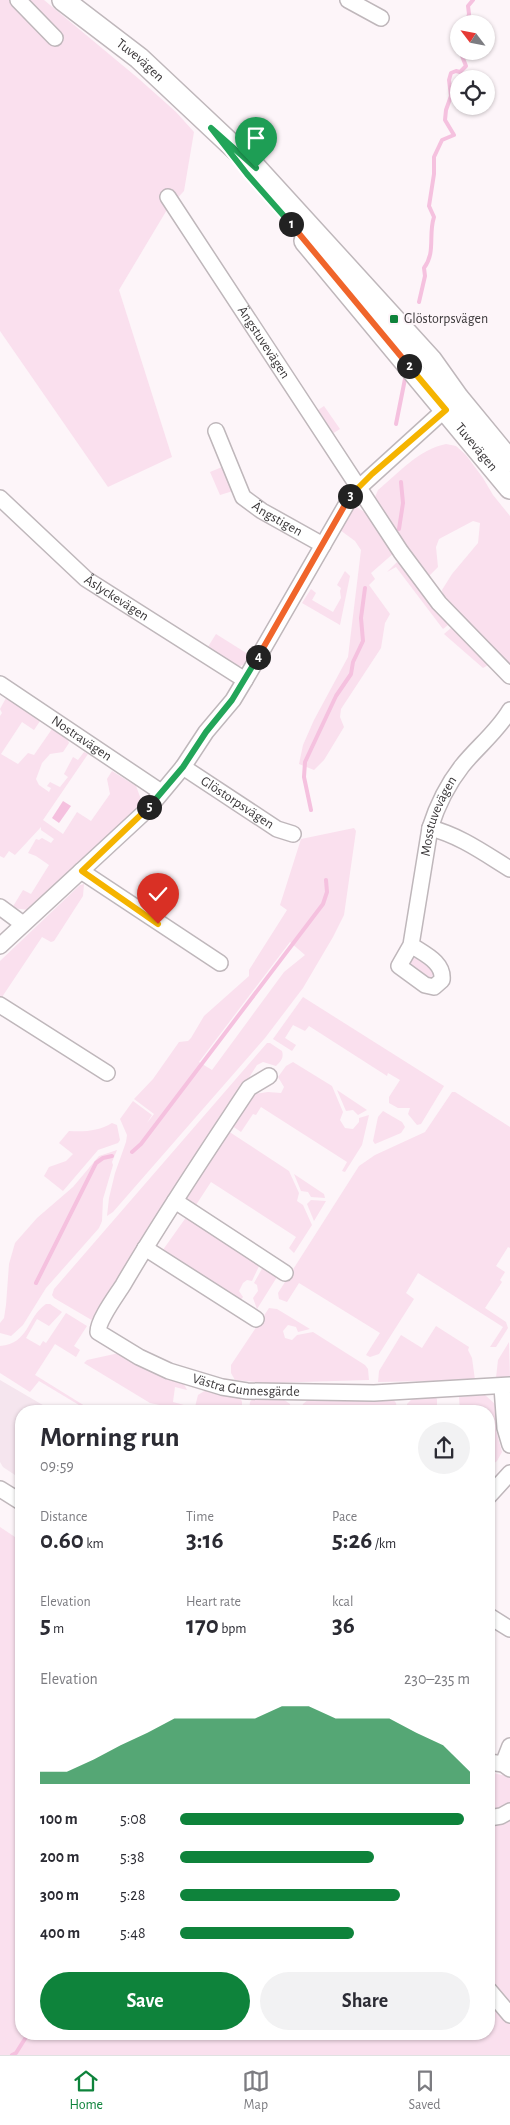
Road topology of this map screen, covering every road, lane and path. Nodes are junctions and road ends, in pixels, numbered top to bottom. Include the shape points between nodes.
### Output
1 (18, 0) edge
2 (63, 0) edge
3 (348, 0) edge
4 (381, 18) dead end
5 (55, 38) dead end
6 (168, 197) dead end
7 (452, 404) junction
8 (216, 431) dead end
9 (510, 461) edge
10 (358, 487) junction
11 (510, 488) edge
12 (0, 498) edge
13 (323, 545) junction
14 (510, 676) edge
15 (245, 680) junction
16 (0, 684) edge
17 (510, 710) edge
18 (183, 767) junction
19 (161, 792) junction
20 (430, 828) junction
21 (293, 834) dead end
22 (510, 869) edge
23 (82, 871) junction
24 (0, 907) edge
25 (23, 924) junction
26 (411, 945) dead end
27 (0, 946) edge
28 (220, 963) dead end
29 (0, 1005) edge
30 (107, 1073) dead end
31 (269, 1076) dead end
32 (175, 1201) junction
33 (145, 1248) junction
34 (285, 1273) dead end
35 (256, 1319) dead end
36 (506, 1386) edge
37 (510, 1445) edge
38 (510, 1473) edge
39 (0, 1489) edge
40 (495, 1489) edge
41 (15, 1498) edge
42 (495, 1620) edge
43 (510, 1629) edge
44 (510, 1746) edge
45 (501, 1765) edge
46 (509, 1813) edge
47 (495, 1817) edge
48 (495, 1997) edge
49 (510, 2015) edge

1 - 5 street
2 - 7 main road, Tuvevägen via 139,58 211,128 247,174
3 - 4 street
6 - 10 street, Ängstuvevägen
7 - 9 main road, Tuvevägen
7 - 10 street
7 - 11 main road, Tuvevägen
8 - 13 street, Ängstigen via 244,497
10 - 13 street
10 - 14 street via 439,603
12 - 15 street, Åslyckevägen via 86,580
13 - 15 street
15 - 18 street
16 - 19 street, Nostravägen
17 - 20 street, Mosstuvevägen via 502,724 462,765 435,812
18 - 19 street
18 - 21 street, Glöstorpsvägen via 277,829
19 - 23 street via 148,809
20 - 22 street via 457,837
20 - 26 street, Mosstuvevägen
23 - 25 street
23 - 28 street
24 - 25 street
25 - 27 street
29 - 30 street
31 - 32 street, Västra Gunnesgärde via 249,1088
32 - 33 street, Västra Gunnesgärde
32 - 34 street
33 - 35 street
33 - 36 street, Västra Gunnesgärde via 98,1332 168,1371 222,1387 254,1391 374,1393
36 - 37 street, Västra Gunnesgärde via 505,1428
38 - 40 street
39 - 41 street
42 - 43 street
44 - 45 street
46 - 47 street
48 - 49 street

